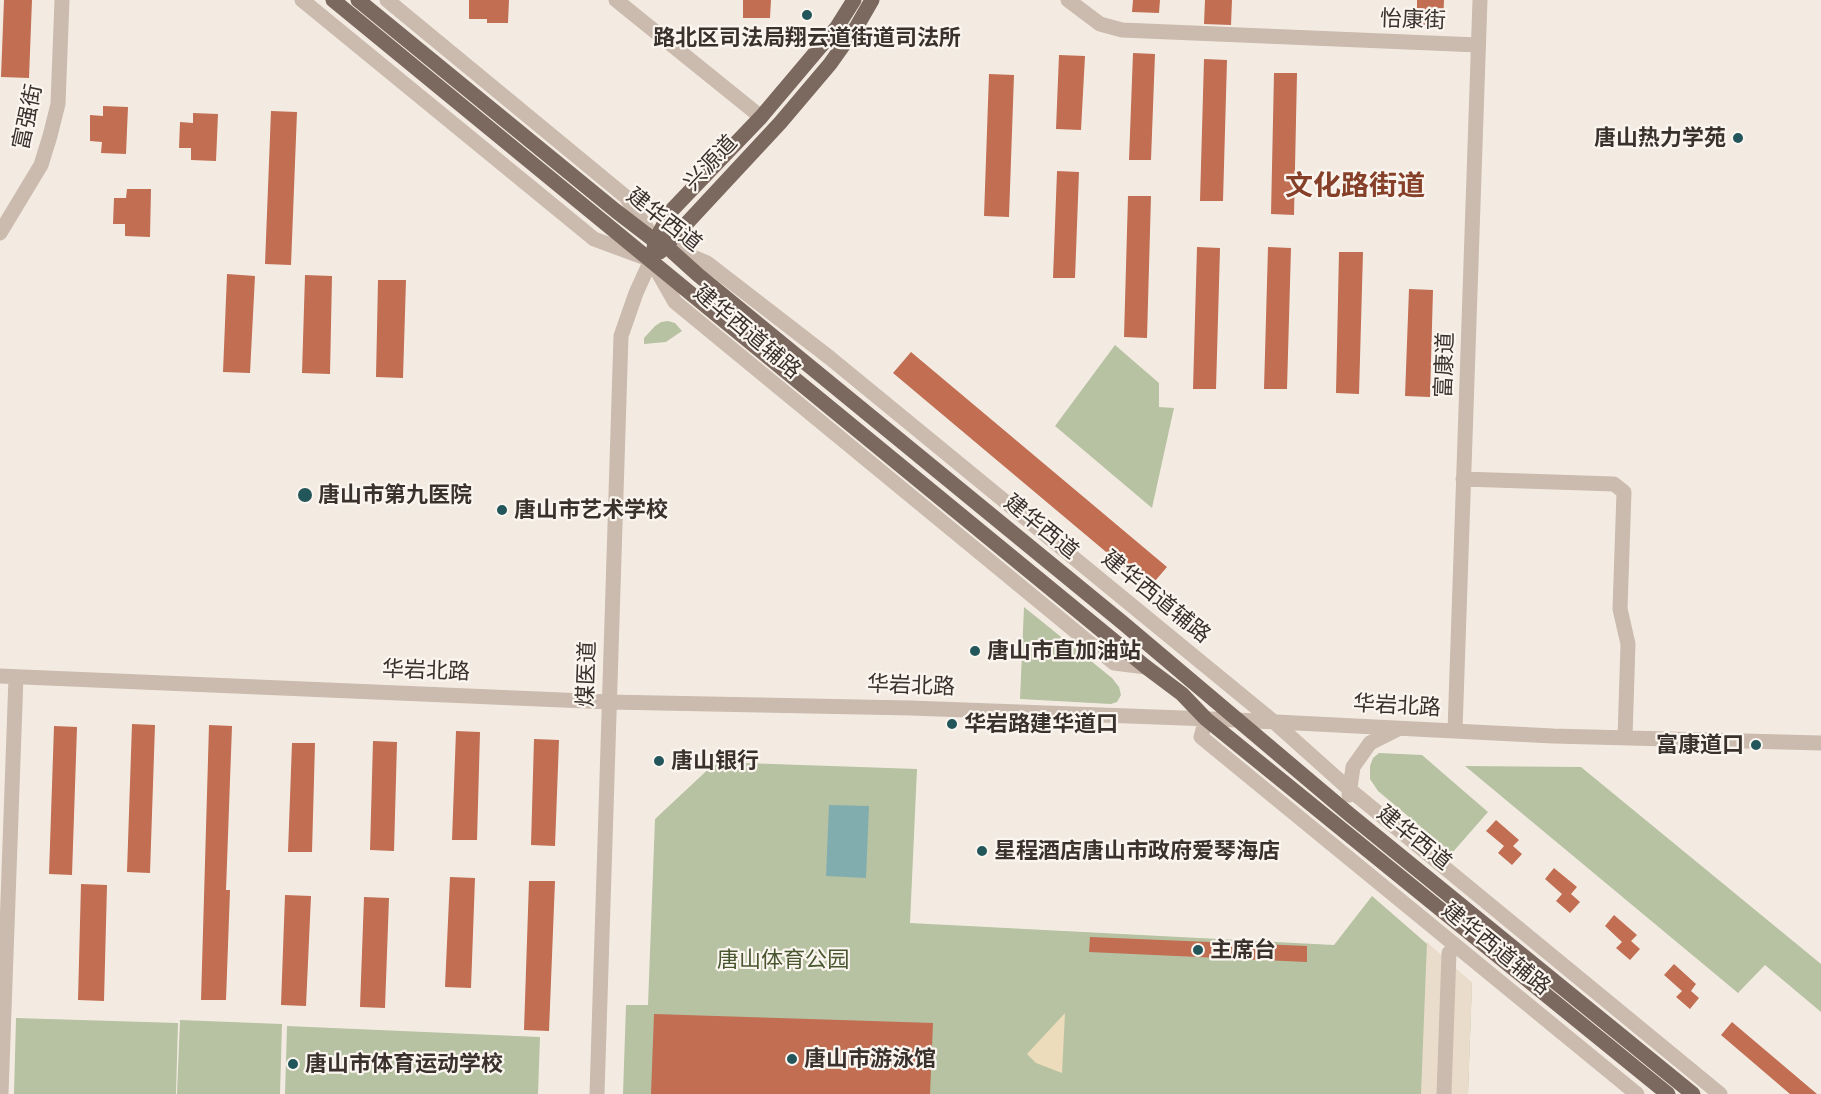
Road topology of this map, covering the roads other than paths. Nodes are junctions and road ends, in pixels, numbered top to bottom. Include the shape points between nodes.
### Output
1 (60, 0) edge
2 (302, 0) edge
3 (333, 0) edge
4 (358, 0) edge
5 (387, 0) edge
6 (616, 0) edge
7 (855, 0) edge
8 (872, 0) edge
9 (1068, 0) edge
10 (1480, 0) edge
11 (1478, 45) junction
12 (761, 117) junction
13 (0, 221) edge
14 (0, 233) edge
15 (661, 244) junction
16 (651, 260) junction
17 (1463, 479) junction
18 (8, 677) edge
19 (609, 702) junction
20 (1206, 719) junction
21 (1237, 720) junction
22 (1274, 722) junction
23 (1399, 729) junction
24 (1455, 731) junction
25 (1625, 737) junction
26 (1821, 743) edge
27 (1349, 789) junction
28 (1349, 814) junction
29 (1449, 953) dead end
30 (1, 1094) edge
31 (597, 1094) edge
32 (1444, 1094) edge
33 (1637, 1094) edge
34 (1668, 1094) edge
35 (1693, 1094) edge
36 (1720, 1094) edge

1 - 13 street, 富强街 via 54,102 45,138
1 - 14 street, 富强街 via 58,104 50,136 40,165
2 - 16 street via 594,239
3 - 16 main road, 建华西道
4 - 15 main road, 建华西道
5 - 15 street via 626,197
6 - 12 street
7 - 12 main road, 兴源道
8 - 15 main road, 兴源道 via 830,64 780,123 686,223
9 - 11 street, 怡康街 via 1100,24 1122,30
10 - 11 street, 富康道
11 - 17 street, 富康道
12 - 15 main road, 兴源道 via 671,211
15 - 16 main road, 兴源道
15 - 21 main road, 建华西道
15 - 22 street, 建华西道辅路 via 706,263 830,358
16 - 19 street, 煤医道 via 621,336
16 - 20 main road, 建华西道 via 1182,694
17 - 24 street, 富康道
17 - 25 street via 1614,484 1624,492 1620,609 1628,644
18 - 19 street, 华岩北路
18 - 30 street
19 - 20 street, 华岩北路
19 - 31 street, 煤医道
20 - 21 street, 华岩北路
20 - 33 street, 建华西道辅路 via 1201,737
20 - 34 main road, 建华西道
21 - 22 street, 华岩北路
21 - 28 main road, 建华西道
22 - 23 street, 华岩北路
22 - 27 street, 建华西道辅路
23 - 24 street, 华岩北路
23 - 27 street via 1370,743 1353,767
24 - 25 street, 华岩北路
25 - 26 street, 华岩北路
27 - 28 street
27 - 36 street, 建华西道辅路
28 - 35 main road, 建华西道
29 - 32 street

